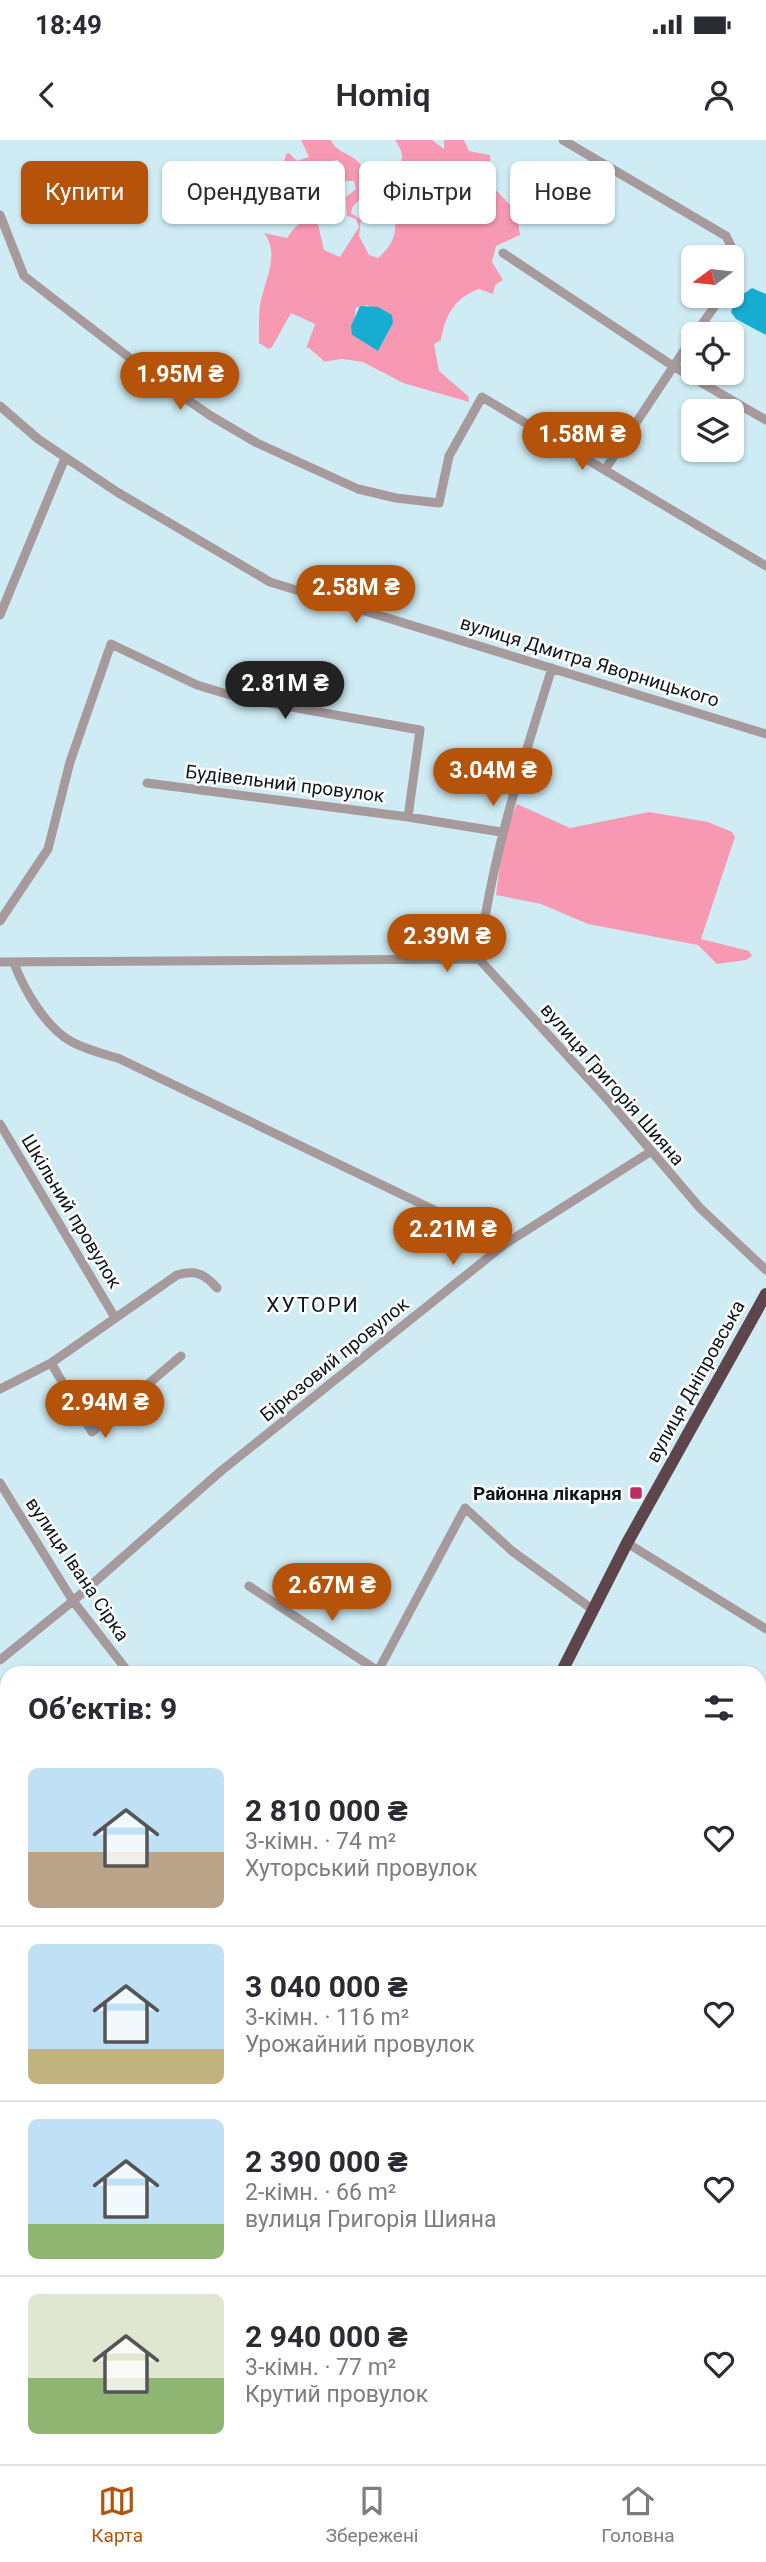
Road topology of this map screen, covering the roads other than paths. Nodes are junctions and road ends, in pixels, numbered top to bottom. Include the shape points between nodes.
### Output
1 (562, 140) edge
2 (0, 215) edge
3 (730, 245) edge
4 (503, 253) dead end
5 (681, 355) edge
6 (673, 366) junction
7 (0, 407) edge
8 (766, 420) edge
9 (65, 458) junction
10 (606, 468) junction
11 (766, 566) edge
12 (0, 615) edge
13 (552, 668) junction
14 (766, 734) edge
15 (148, 783) dead end
16 (408, 817) junction
17 (501, 832) junction
18 (0, 921) edge
19 (479, 959) junction
20 (0, 962) edge
21 (14, 963) junction
22 (0, 1124) edge
23 (650, 1152) junction
24 (505, 1244) junction
25 (766, 1270) edge
26 (217, 1288) dead end
27 (766, 1294) edge
28 (114, 1316) junction
29 (181, 1356) dead end
30 (51, 1363) junction
31 (0, 1389) edge
32 (0, 1483) edge
33 (627, 1544) junction
34 (249, 1586) dead end
35 (74, 1601) junction
36 (592, 1609) junction
37 (766, 1629) edge
38 (0, 1660) edge
39 (124, 1666) edge
40 (369, 1666) edge
41 (381, 1666) edge
42 (564, 1666) edge

1 - 3 street via 726,236
2 - 10 street via 23,276 211,416 326,476 358,489 439,503 449,456 482,397
4 - 6 street
5 - 6 street
6 - 8 street
6 - 10 street
7 - 9 street, вулиця Дмитра Яворницького
9 - 12 street
9 - 13 street, вулиця Дмитра Яворницького via 270,582
10 - 11 street
13 - 14 street, вулиця Дмитра Яворницького
13 - 17 street
15 - 16 street, Будівельний провулок
16 - 17 street, Будівельний провулок
16 - 18 street via 420,730 240,698 197,685 111,644 70,762 48,849
17 - 19 street
19 - 21 street
19 - 23 street, вулиця Григорія Шияна
20 - 21 street
21 - 24 street via 50,1023 74,1043 120,1059
22 - 28 street, Шкільний провулок
23 - 24 street, Бірюзовий провулок
23 - 25 street, вулиця Григорія Шияна via 700,1208
24 - 35 street, Бірюзовий провулок via 221,1471
26 - 28 street, Шкільний провулок via 207,1276 187,1272
27 - 33 highway, вулиця Дніпровська
28 - 30 street, Шкільний провулок
29 - 30 street via 92,1432
30 - 31 street, Шкільний провулок
32 - 35 street, вулиця Івана Сірка
33 - 36 highway, вулиця Дніпровська
33 - 37 street
34 - 40 street
35 - 38 street, Бірюзовий провулок
35 - 39 street, вулиця Івана Сірка
36 - 41 street via 512,1550 465,1508
36 - 42 highway, вулиця Дніпровська

